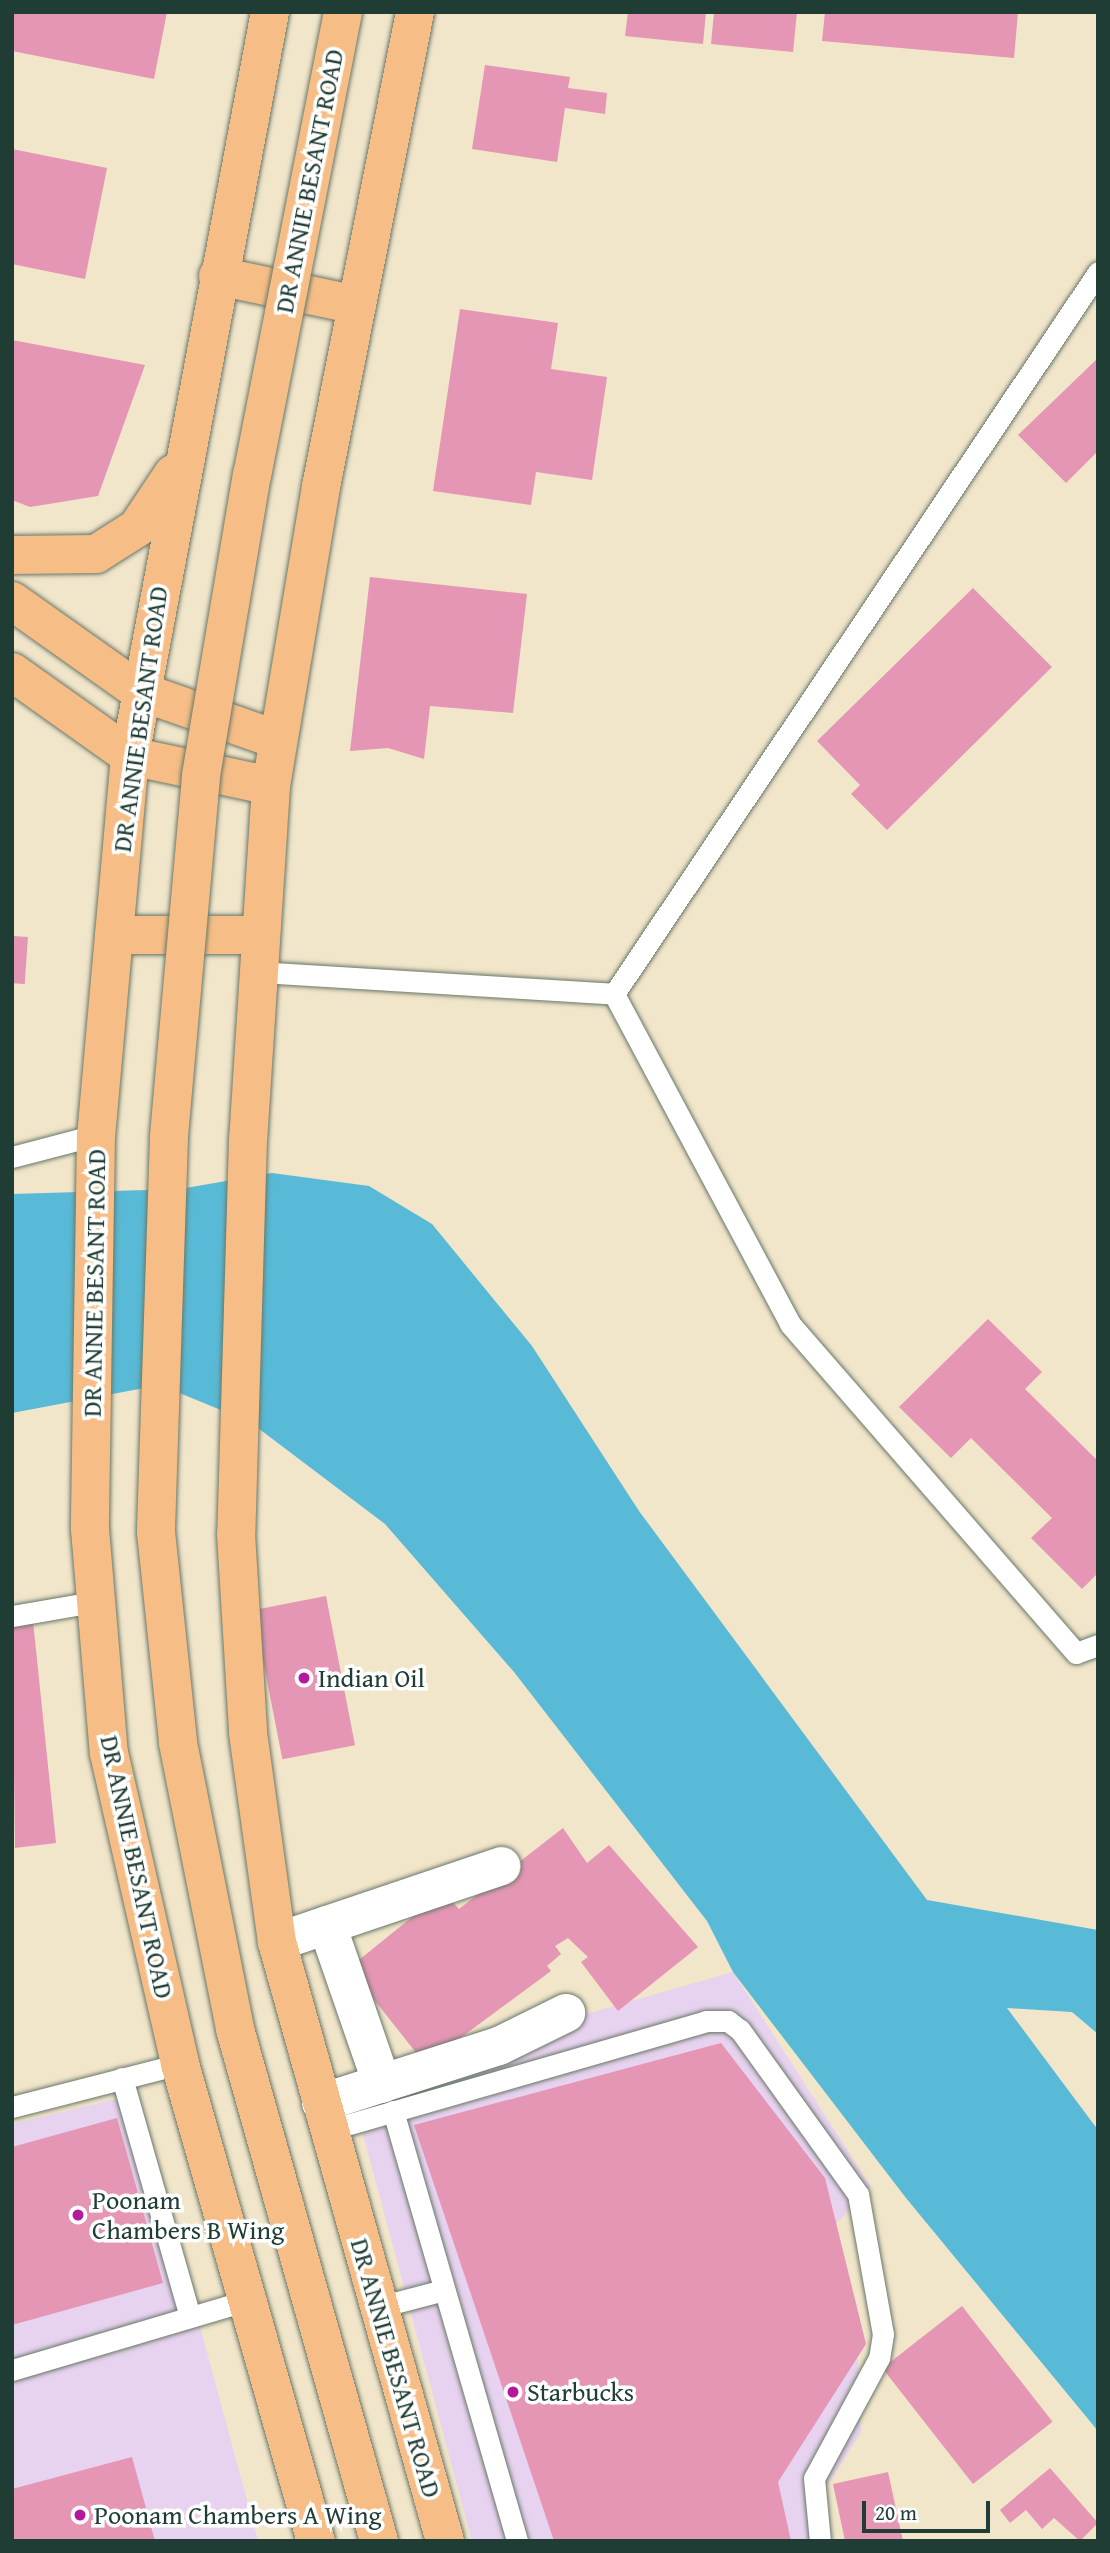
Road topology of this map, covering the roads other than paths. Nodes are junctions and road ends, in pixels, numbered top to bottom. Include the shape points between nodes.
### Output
1 (270, 12) edge
2 (343, 12) edge
3 (415, 12) edge
4 (1098, 272) edge
5 (219, 276) junction
6 (357, 305) junction
7 (182, 460) junction
8 (12, 555) edge
9 (12, 601) edge
10 (12, 672) edge
11 (139, 691) junction
12 (278, 740) junction
13 (130, 756) junction
14 (271, 786) junction
15 (114, 935) junction
16 (260, 954) junction
17 (614, 994) junction
18 (96, 1135) junction
19 (12, 1157) edge
20 (99, 1601) junction
21 (12, 1616) edge
22 (1098, 1645) edge
23 (501, 1866) dead end
24 (327, 1925) junction
25 (277, 1942) junction
26 (566, 2013) dead end
27 (180, 2064) junction
28 (122, 2078) junction
29 (387, 2098) junction
30 (12, 2107) edge
31 (325, 2116) junction
32 (444, 2290) junction
33 (251, 2300) junction
34 (379, 2307) junction
35 (190, 2316) junction
36 (12, 2370) edge
37 (316, 2541) edge
38 (379, 2541) edge
39 (445, 2541) edge
40 (517, 2541) edge
41 (820, 2541) edge

1 - 5 main road, DR ANNIE BESANT ROAD
2 - 38 main road, DR ANNIE BESANT ROAD, bridge via 252,474 201,777 169,1137 156,1532 178,1743 235,2029
3 - 6 main road
4 - 17 lane
5 - 6 main road
5 - 7 main road, DR ANNIE BESANT ROAD
6 - 12 main road
7 - 8 main road via 136,528 96,554
7 - 11 main road, DR ANNIE BESANT ROAD
9 - 11 main road
10 - 13 main road
11 - 12 main road
11 - 13 main road, DR ANNIE BESANT ROAD
12 - 14 main road
13 - 14 main road
13 - 15 main road, DR ANNIE BESANT ROAD
14 - 16 main road
15 - 16 main road
15 - 18 main road, DR ANNIE BESANT ROAD
16 - 17 lane
16 - 25 main road, DR ANNIE BESANT ROAD via 248,1139 236,1534 248,1733
17 - 22 lane via 790,1324 1076,1653
18 - 19 lane
18 - 20 main road, DR ANNIE BESANT ROAD via 90,1529
20 - 21 lane
20 - 27 main road, DR ANNIE BESANT ROAD via 109,1753
23 - 24 street
24 - 25 street
24 - 29 street
25 - 31 main road, DR ANNIE BESANT ROAD
26 - 29 street
27 - 28 lane
27 - 33 main road, DR ANNIE BESANT ROAD
28 - 30 lane
28 - 35 lane
29 - 31 street
29 - 32 lane
29 - 41 lane via 706,2021 728,2021 740,2030 858,2194 883,2334 879,2358 814,2478
31 - 34 main road, DR ANNIE BESANT ROAD
32 - 34 lane
32 - 40 lane
33 - 35 lane
33 - 37 main road, DR ANNIE BESANT ROAD
34 - 39 main road, DR ANNIE BESANT ROAD
35 - 36 lane

